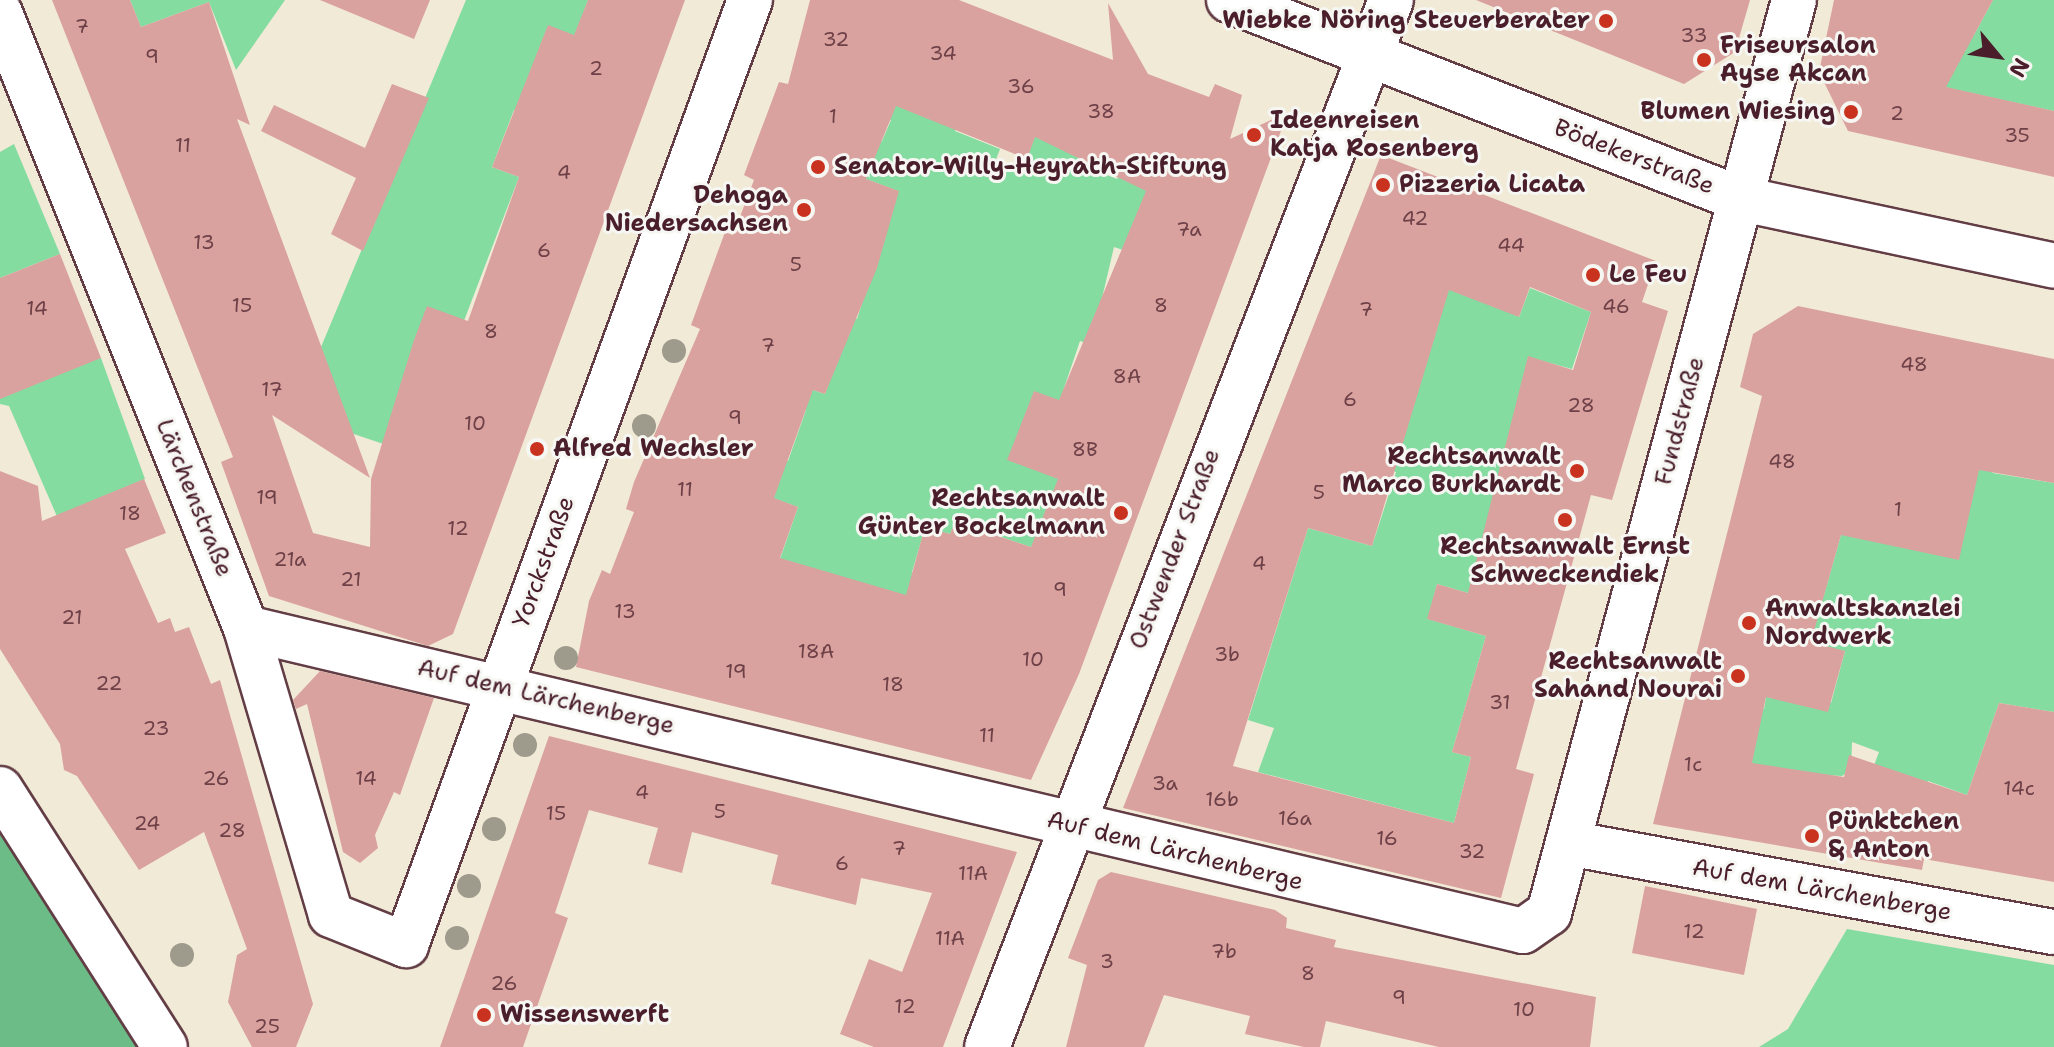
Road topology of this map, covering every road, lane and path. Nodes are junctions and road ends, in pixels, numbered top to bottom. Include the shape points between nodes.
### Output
1 (750, 0) edge
2 (1229, 0) edge
3 (1391, 0) edge
4 (1794, 0) edge
5 (0, 13) edge
6 (1367, 52) junction
7 (1738, 198) junction
8 (2054, 266) edge
9 (246, 628) junction
10 (499, 684) junction
11 (0, 789) edge
12 (1069, 825) junction
13 (1568, 843) junction
14 (2054, 932) edge
15 (406, 945) joint
16 (165, 1047) edge
17 (987, 1047) edge

1 - 10 street, Yorckstraße
2 - 6 street, Bödekerstraße
3 - 6 street, Ostwender Straße
4 - 7 street, Fundstraße
5 - 9 street, Lärchenstraße
6 - 7 street, Bödekerstraße
6 - 12 street, Ostwender Straße
7 - 8 street, Bödekerstraße
7 - 13 street, Fundstraße
9 - 10 street, Auf dem Lärchenberge
9 - 15 street, Lärchenstraße via 331,915
10 - 12 street, Auf dem Lärchenberge
10 - 15 street, Yorckstraße
11 - 16 street
12 - 13 street, Auf dem Lärchenberge via 1499,931 1523,931 1549,913
12 - 17 street, Ostwender Straße
13 - 14 street, Auf dem Lärchenberge

